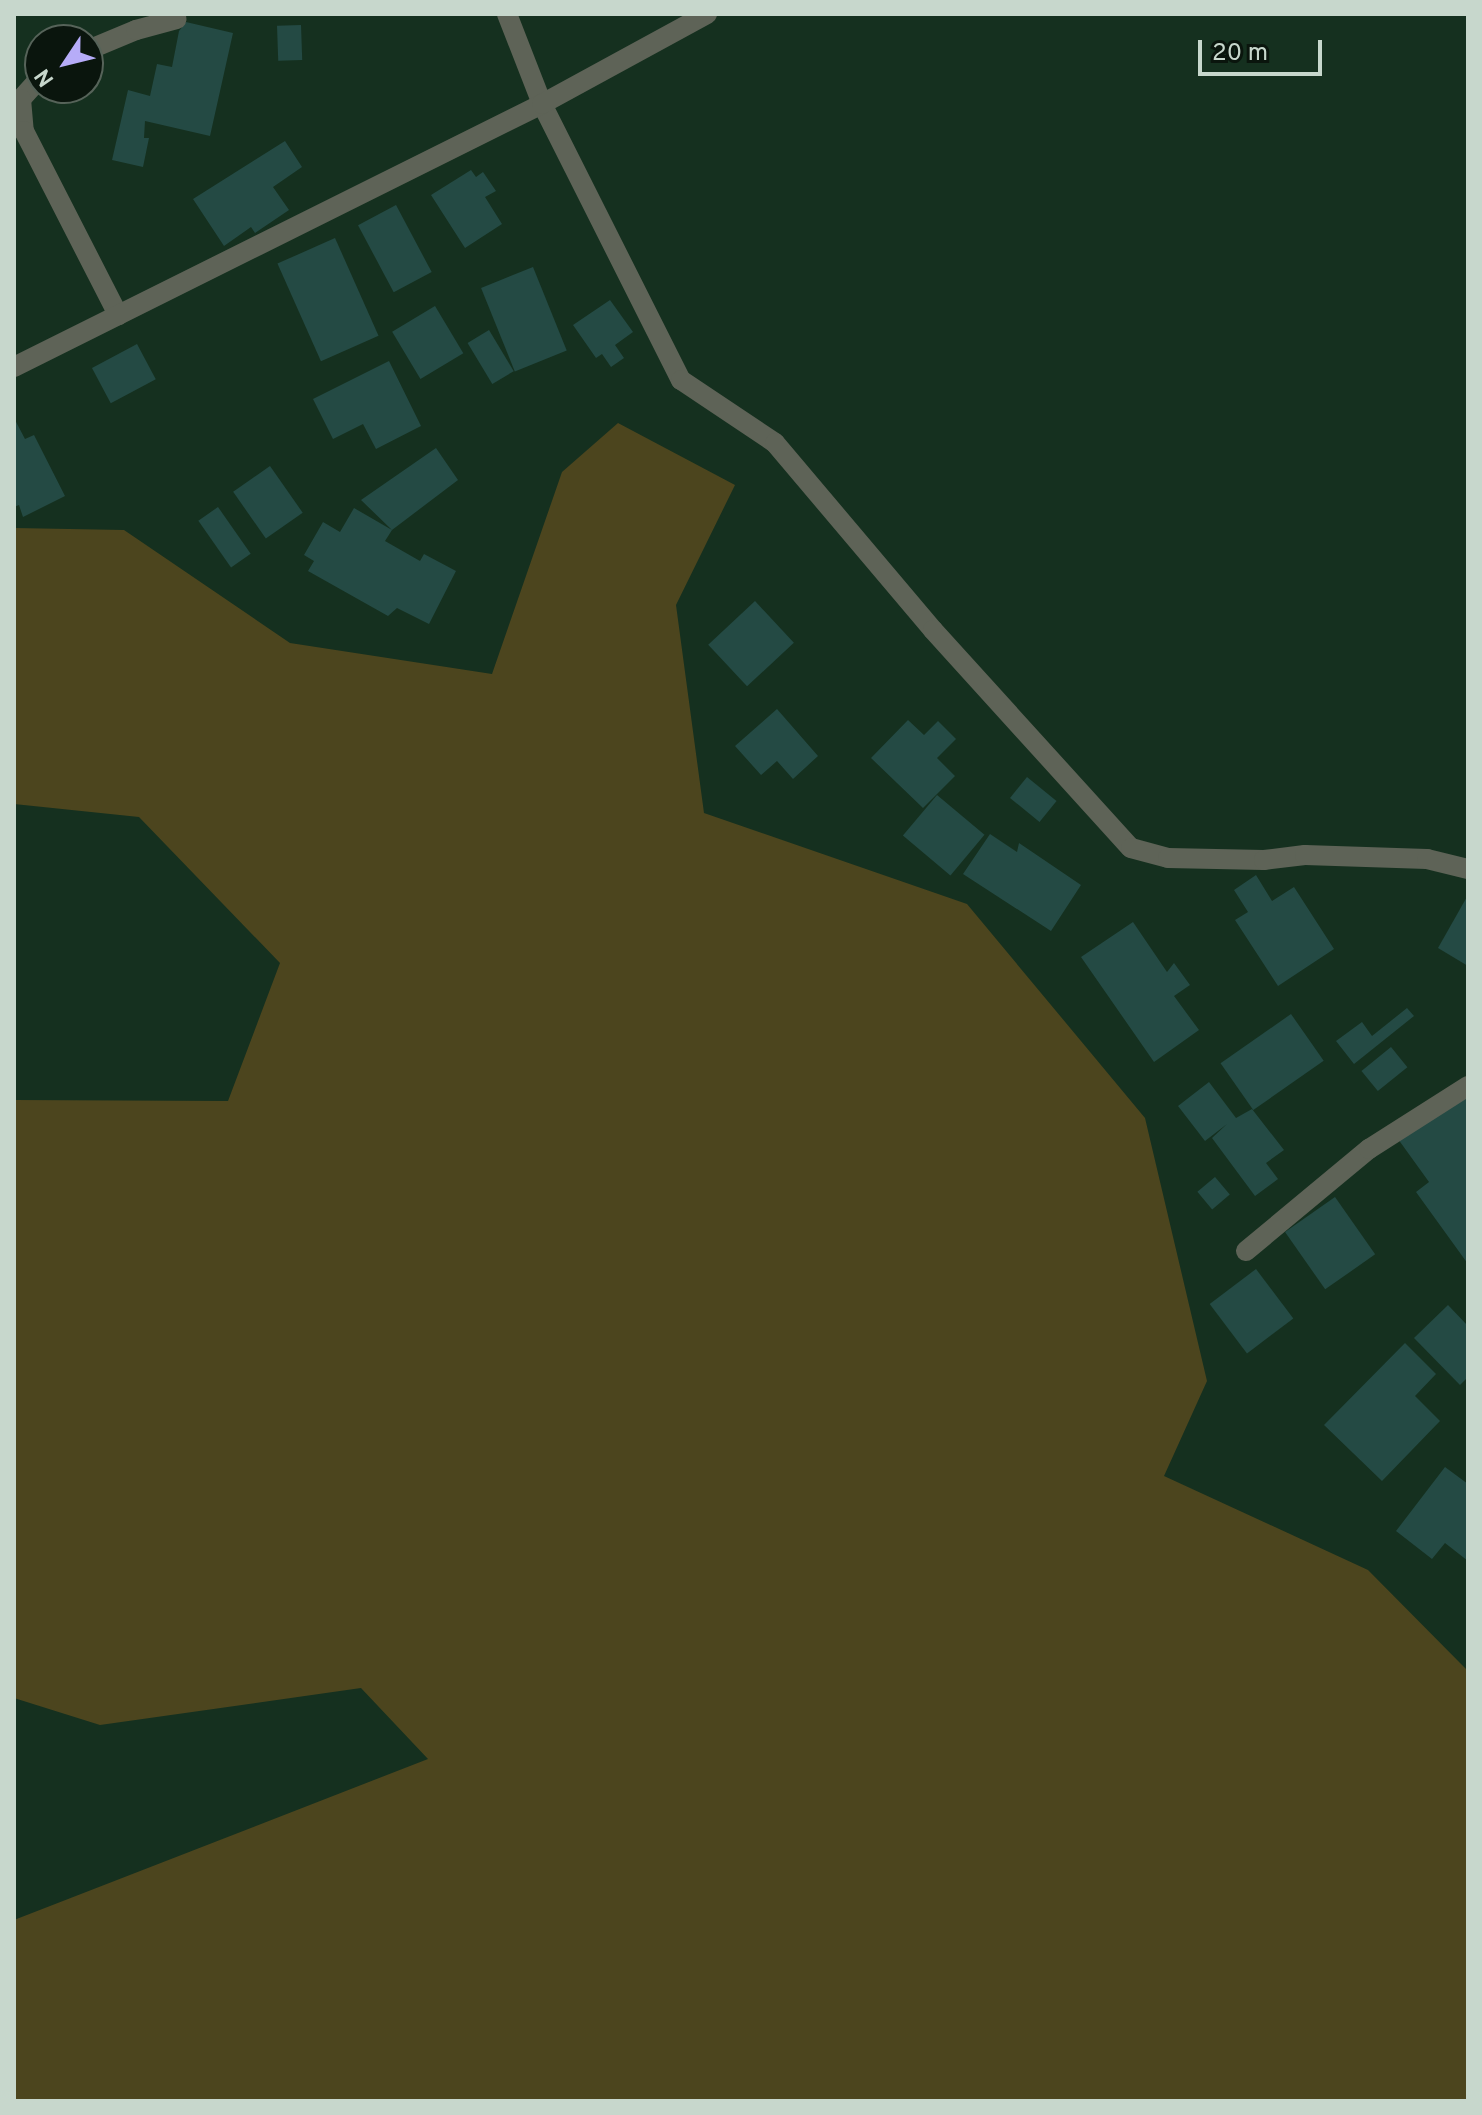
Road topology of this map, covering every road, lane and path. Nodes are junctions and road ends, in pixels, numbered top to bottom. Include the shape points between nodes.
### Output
1 (507, 14) edge
2 (707, 14) edge
3 (177, 19) dead end
4 (104, 43) edge
5 (24, 96) edge
6 (542, 104) junction
7 (118, 315) junction
8 (14, 367) edge
9 (1468, 869) edge
10 (1468, 1086) edge
11 (1246, 1251) dead end

1 - 6 street
2 - 6 street
3 - 4 street
5 - 7 street via 24,131
6 - 7 street
6 - 9 street via 681,380 775,443 933,630 1131,848 1168,858 1427,859
7 - 8 street
10 - 11 street via 1369,1149

